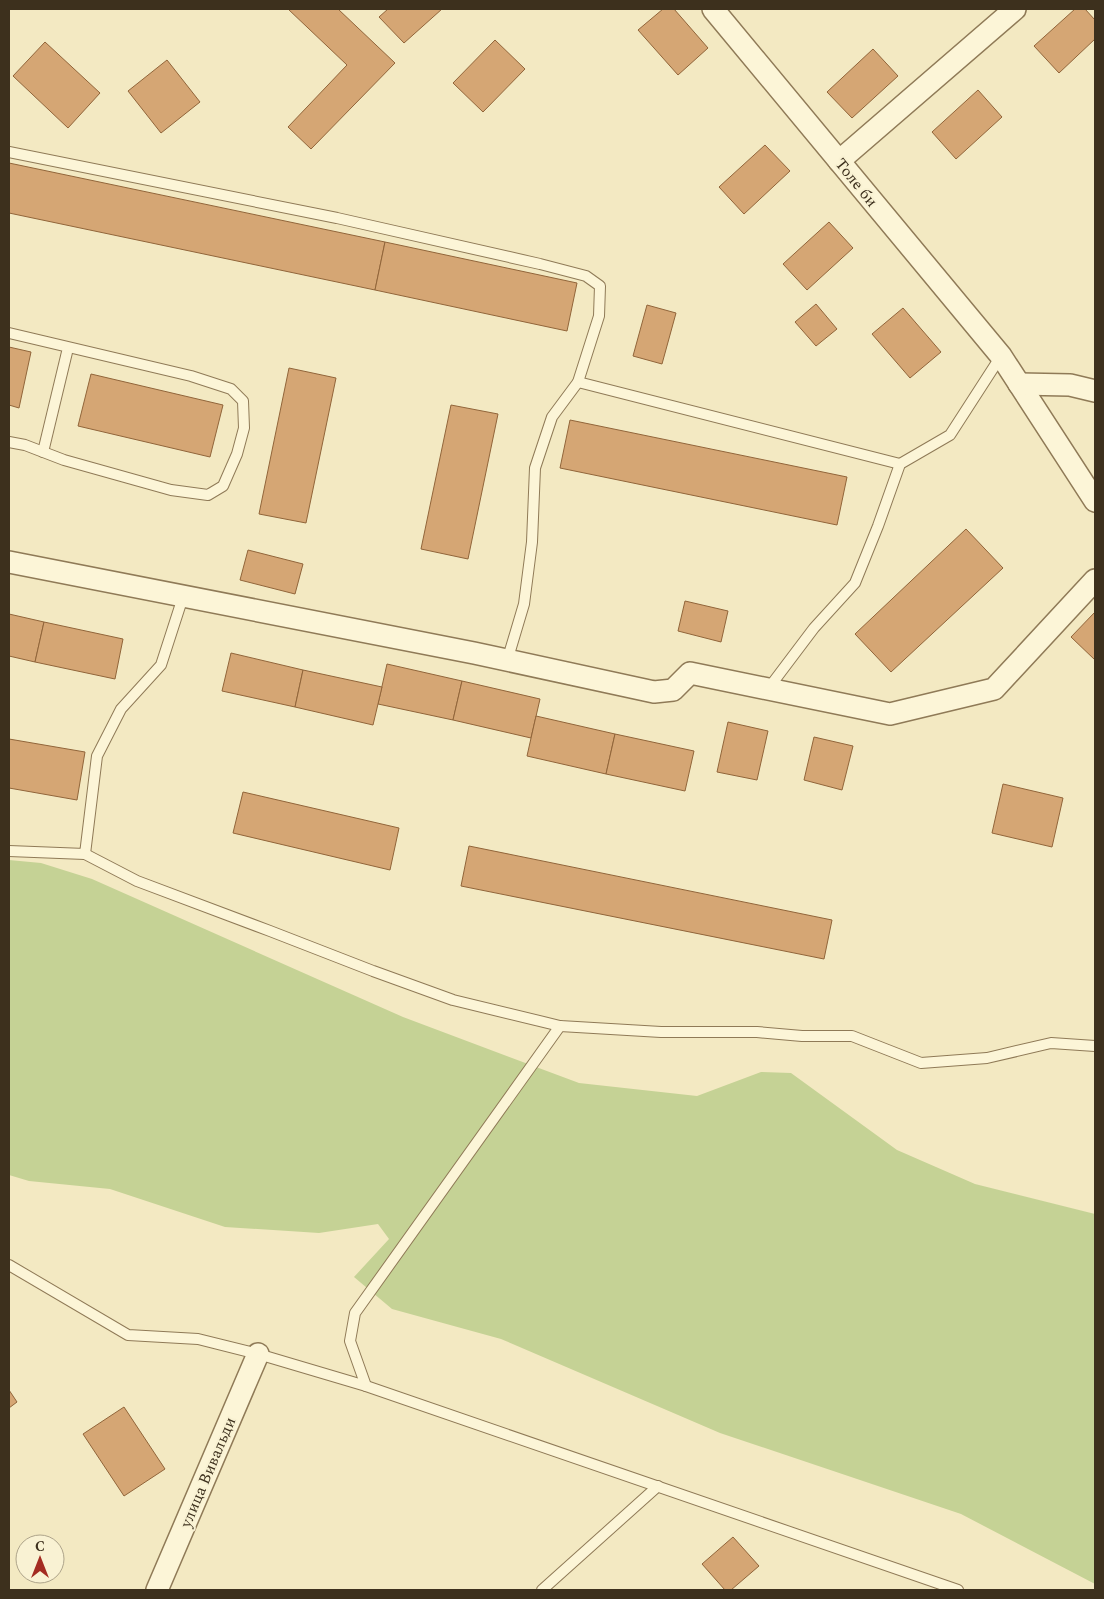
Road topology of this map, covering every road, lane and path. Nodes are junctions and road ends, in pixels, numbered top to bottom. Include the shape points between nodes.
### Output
1 (714, 9) edge
2 (1015, 9) edge
3 (9, 152) edge
4 (839, 161) junction
5 (9, 333) edge
6 (68, 348) junction
7 (1001, 356) junction
8 (578, 382) junction
9 (1019, 384) junction
10 (1095, 391) edge
11 (9, 442) edge
12 (43, 452) junction
13 (900, 464) junction
14 (1095, 501) edge
15 (9, 562) edge
16 (1095, 580) edge
17 (183, 597) junction
18 (507, 660) junction
19 (768, 689) junction
20 (9, 851) edge
21 (85, 854) junction
22 (560, 1026) junction
23 (1095, 1046) edge
24 (9, 1266) edge
25 (258, 1354) junction
26 (366, 1386) junction
27 (658, 1486) junction
28 (157, 1590) edge
29 (542, 1590) edge
30 (958, 1590) edge

1 - 4 street, Толе би
2 - 4 street
3 - 8 lane via 337,218 586,276 600,286 599,316
4 - 7 street, Толе би
5 - 6 lane
6 - 12 lane
6 - 12 lane via 191,376 230,389 243,401 244,428 224,486 208,495 171,490
7 - 9 street, Толе би
7 - 13 lane via 950,435
8 - 13 lane
8 - 18 lane via 552,417 535,468 532,542 524,604
9 - 10 street via 1070,385
9 - 14 street, Толе би
11 - 12 lane
13 - 19 lane via 854,583 814,628
15 - 17 street
16 - 19 street via 994,689 890,714
17 - 18 street
17 - 21 lane via 161,665 121,709 97,756
18 - 19 street via 654,692 673,690 690,673
20 - 21 lane
21 - 22 lane via 137,881 400,981 453,1000
22 - 23 lane via 661,1032 852,1036 920,1063 987,1058 1051,1042
22 - 26 lane via 356,1313 350,1341
24 - 25 lane via 128,1335 198,1339
25 - 26 lane
25 - 28 street, улица Вивальди
26 - 27 lane
27 - 29 lane
27 - 30 lane

